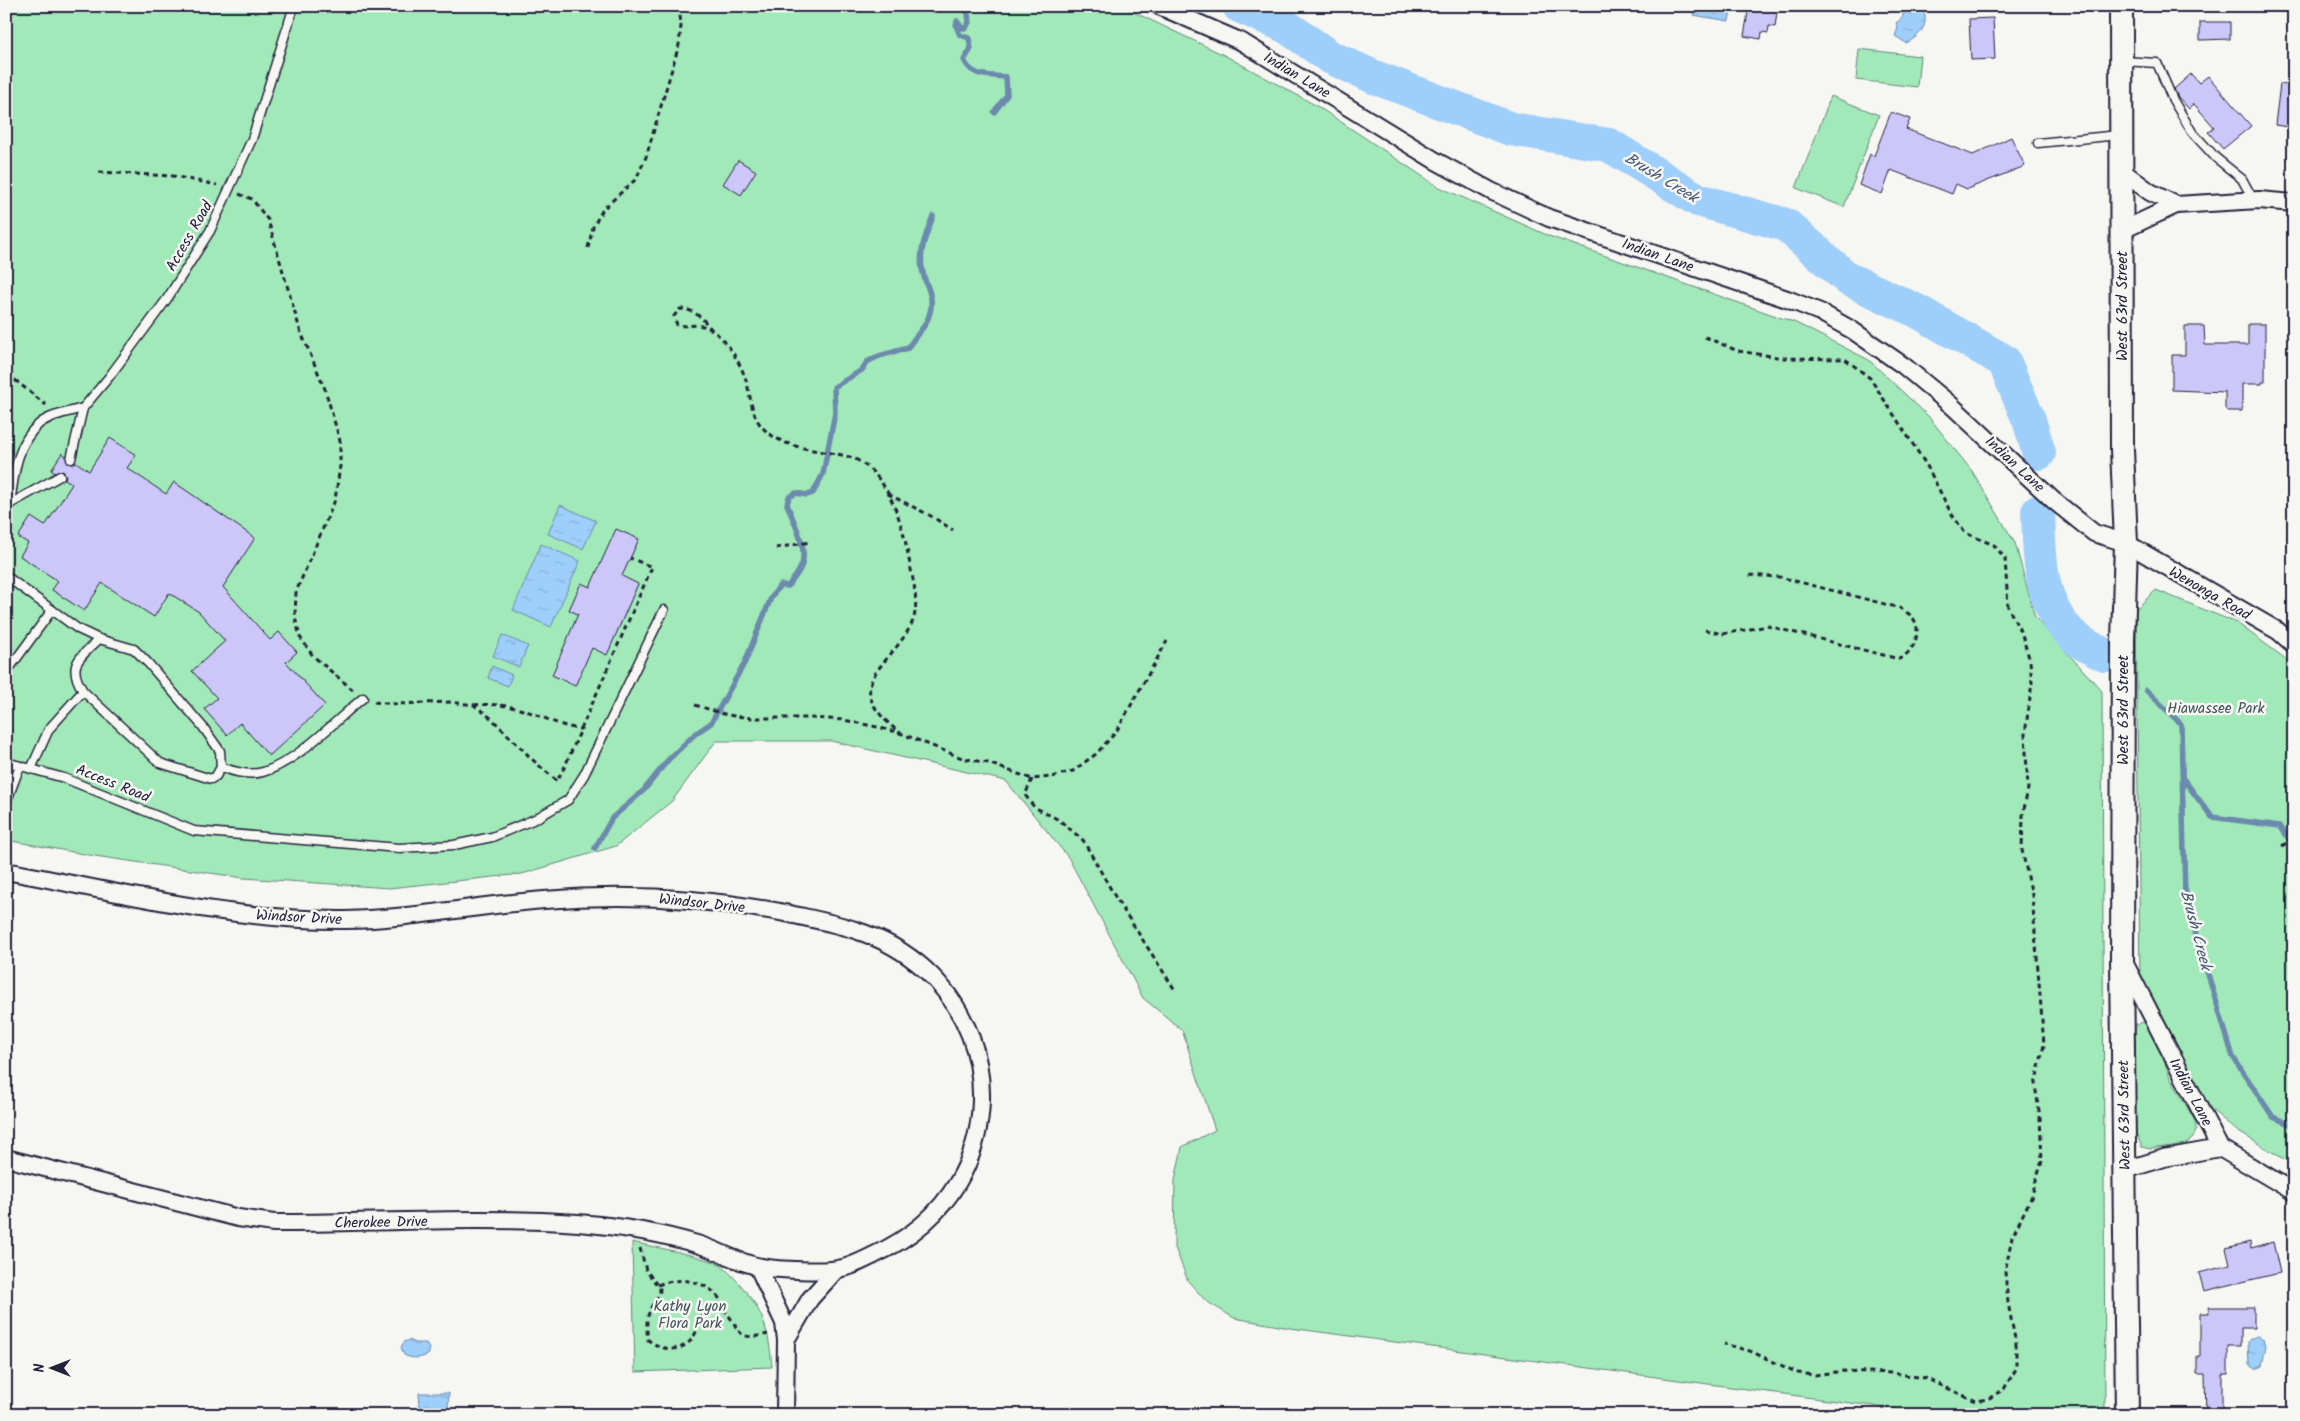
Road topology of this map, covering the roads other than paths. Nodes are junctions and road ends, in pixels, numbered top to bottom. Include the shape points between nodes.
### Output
1 (294, 6) edge
2 (1159, 6) edge
3 (2121, 6) edge
4 (2121, 61) junction
5 (2121, 135) junction
6 (2038, 143) dead end
7 (2122, 172) junction
8 (2254, 201) junction
9 (2294, 204) edge
10 (2176, 205) junction
11 (2123, 230) junction
12 (83, 408) junction
13 (70, 459) dead end
14 (60, 476) dead end
15 (8, 507) edge
16 (2126, 543) junction
17 (7, 577) edge
18 (52, 610) junction
19 (664, 610) dead end
20 (98, 638) junction
21 (2294, 645) edge
22 (6, 673) edge
23 (83, 691) junction
24 (363, 698) road end
25 (6, 762) edge
26 (20, 766) junction
27 (221, 767) junction
28 (31, 769) junction
29 (6, 803) edge
30 (6, 871) edge
31 (2122, 960) junction
32 (2220, 1148) junction
33 (6, 1158) edge
34 (2125, 1170) junction
35 (2294, 1192) edge
36 (758, 1267) junction
37 (836, 1270) junction
38 (786, 1340) junction
39 (785, 1415) edge
40 (2127, 1415) edge

1 - 12 lane, Access Road via 252,139 206,238 172,291
2 - 16 street, Indian Lane via 1242,42 1436,161 1549,218 1820,312 1904,366 2094,534
3 - 4 main road, West 63rd Street
4 - 5 main road, West 63rd Street
4 - 8 lane via 2157,63 2192,132 2216,158 2242,179
5 - 6 lane
5 - 7 main road, West 63rd Street
7 - 10 street
7 - 11 main road, West 63rd Street
8 - 9 street
8 - 10 street
10 - 11 street
11 - 16 main road, West 63rd Street via 2122,449
12 - 13 lane, Access Road
12 - 15 lane via 39,424 25,442 15,467
14 - 15 lane
16 - 21 street, Wenonga Road via 2278,631
16 - 31 main road, West 63rd Street
17 - 18 lane
18 - 20 lane via 78,629
18 - 22 lane
19 - 28 lane, Access Road via 584,775 568,800 535,819 492,837 454,845 399,848 194,832 64,778
20 - 23 lane via 76,662 74,669 74,677
20 - 27 lane via 134,649 148,663 220,751
23 - 27 lane via 160,764 210,779
23 - 28 lane via 49,729
24 - 27 lane via 304,748 277,765 262,772 239,774
25 - 26 lane, Access Road
26 - 28 lane, Access Road
26 - 29 lane
30 - 37 street, Windsor Drive via 220,912 287,918 345,920 583,897 687,900 804,917 853,929 888,943 913,958 939,982 968,1030 976,1052 981,1086 978,1131 961,1179 922,1227 894,1246
31 - 32 street, Indian Lane
31 - 34 main road, West 63rd Street
32 - 34 street via 2164,1158
32 - 35 street
33 - 36 street, Cherokee Drive via 238,1218 274,1223 506,1220 593,1224 687,1241
34 - 40 main road, West 63rd Street
36 - 37 street, Windsor Drive
36 - 38 street via 784,1323
37 - 38 street via 810,1299
38 - 39 street

